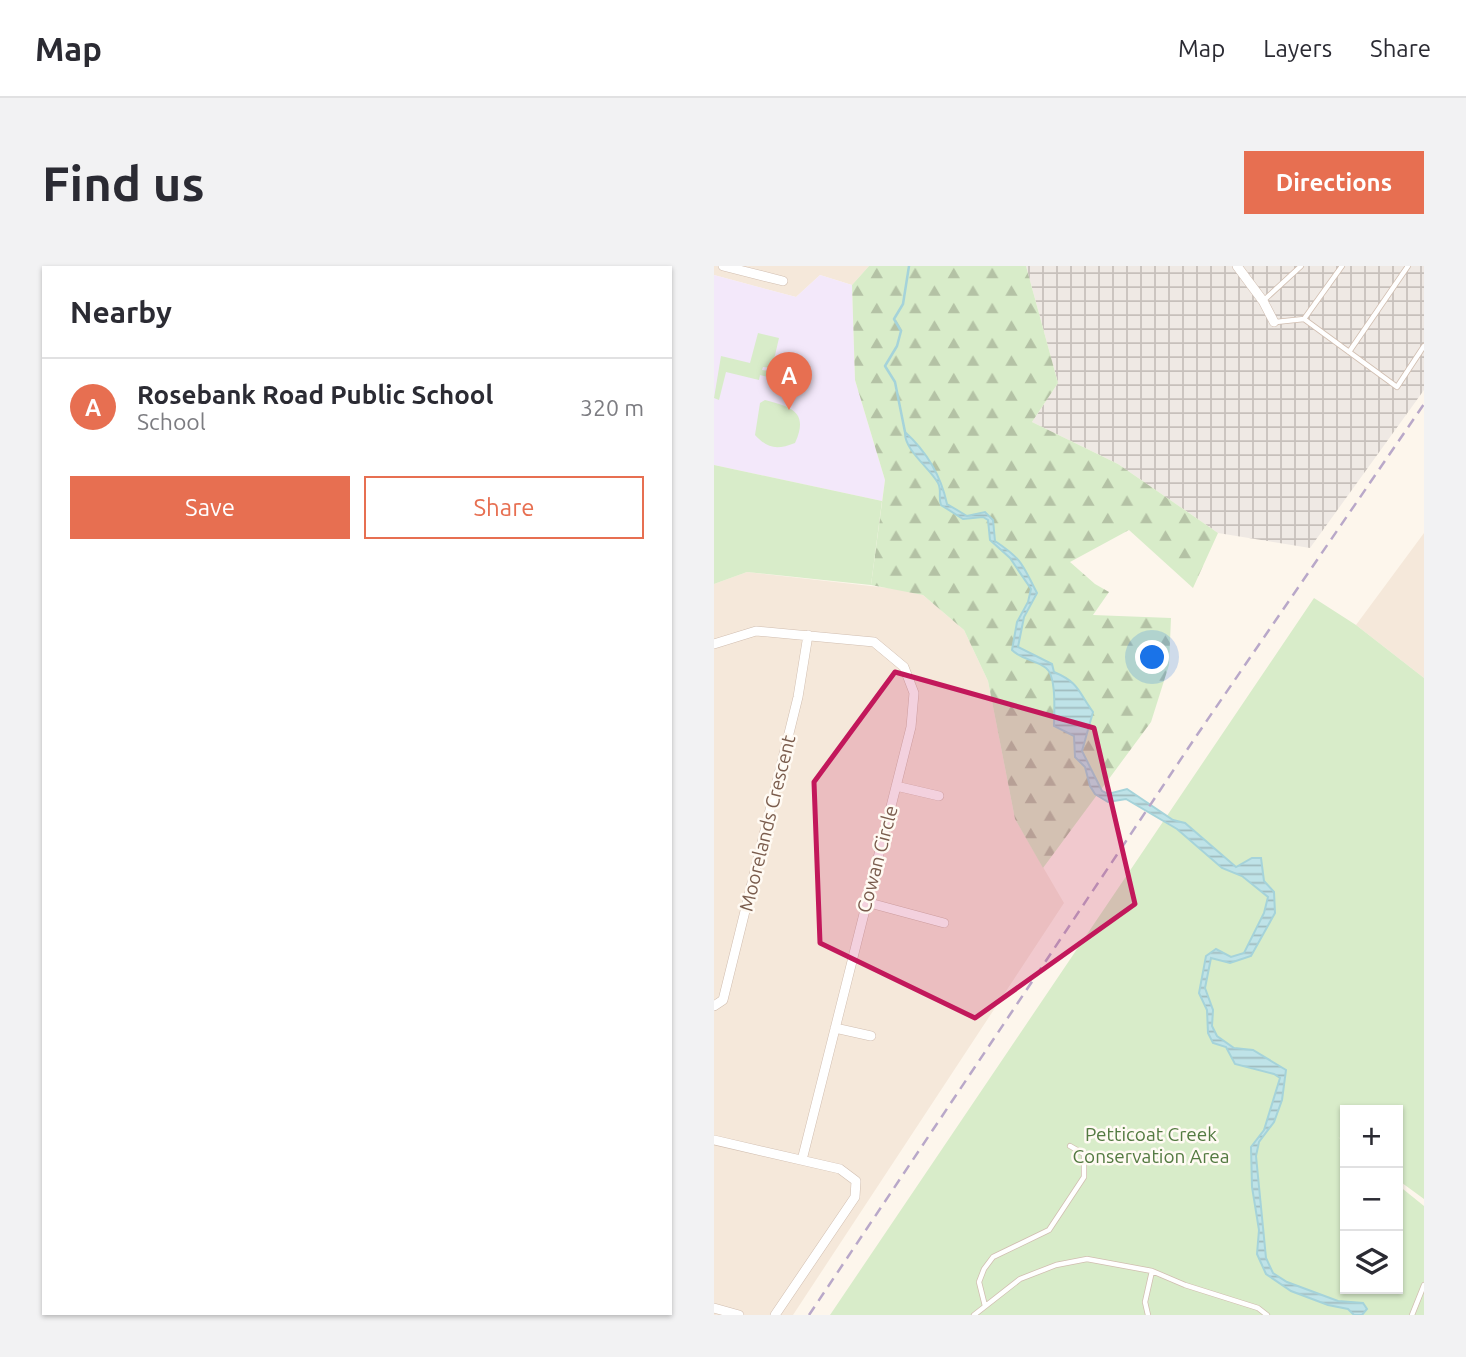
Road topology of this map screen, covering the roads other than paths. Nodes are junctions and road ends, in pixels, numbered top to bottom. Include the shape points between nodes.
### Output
1 (723, 266) edge
2 (1237, 266) edge
3 (1301, 266) edge
4 (1342, 266) edge
5 (1408, 266) edge
6 (783, 281) dead end
7 (1263, 301) junction
8 (1304, 319) junction
9 (1274, 322) joint
10 (1424, 346) edge
11 (1349, 352) junction
12 (808, 635) junction
13 (714, 644) edge
14 (896, 786) junction
15 (939, 796) dead end
16 (866, 902) junction
17 (944, 923) dead end
18 (714, 1006) edge
19 (835, 1028) junction
20 (871, 1036) dead end
21 (714, 1140) edge
22 (1070, 1146) dead end
23 (802, 1160) junction
24 (1152, 1271) junction
25 (1424, 1285) edge
26 (985, 1306) junction
27 (714, 1308) edge
28 (739, 1315) edge
29 (775, 1315) edge
30 (975, 1315) edge
31 (1148, 1315) edge
32 (1267, 1315) edge
33 (1412, 1315) edge

1 - 6 street
2 - 7 street
3 - 7 lane
4 - 8 lane
5 - 11 lane
7 - 9 street
8 - 9 lane
8 - 11 lane
10 - 11 lane via 1397,387
12 - 13 street, Cowan Circle via 756,631
12 - 14 street, Cowan Circle via 874,642 904,667 914,693 914,710
12 - 18 street, Moorelands Crescent via 798,697 723,1000
14 - 15 street
14 - 16 street, Cowan Circle
16 - 17 street
16 - 19 street, Cowan Circle
19 - 20 street
19 - 23 street, Cowan Circle
21 - 23 street
22 - 26 lane via 1084,1154 1084,1177 1049,1230 993,1257 979,1282
23 - 29 street via 846,1172 856,1181 856,1188 848,1208
24 - 26 lane via 1087,1259 1056,1265 1020,1279
24 - 31 lane via 1145,1302
24 - 32 lane
25 - 33 lane
26 - 30 lane
27 - 28 street

